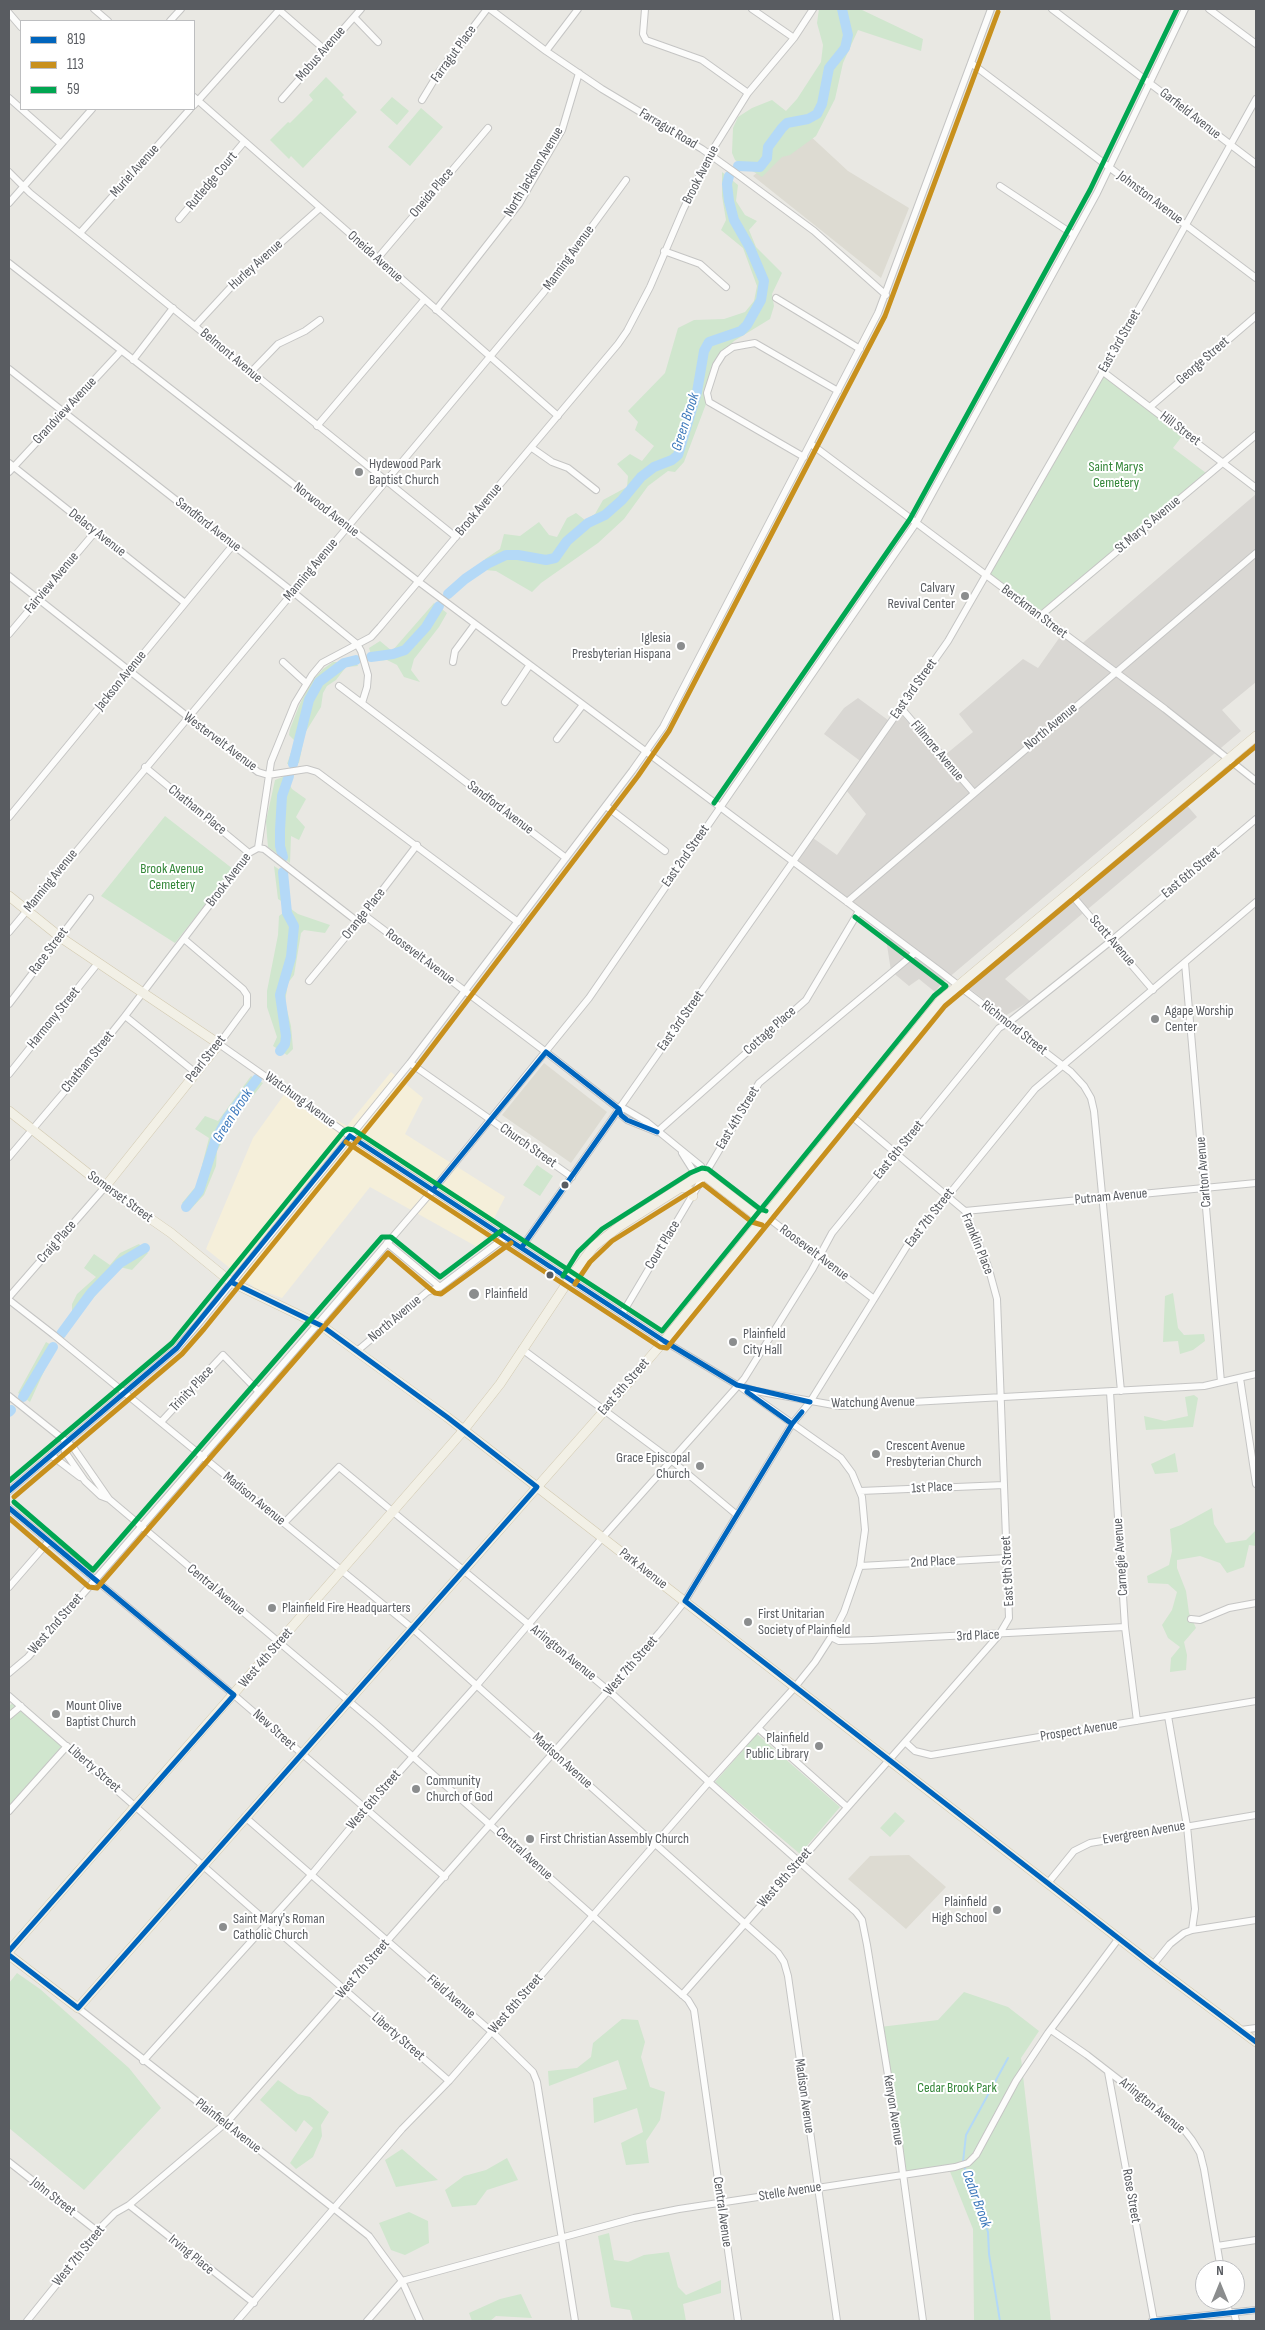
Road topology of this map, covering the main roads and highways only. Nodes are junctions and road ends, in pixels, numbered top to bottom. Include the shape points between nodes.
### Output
1 (1256, 736) edge
2 (9, 896) edge
3 (219, 1044) joint
4 (9, 1111) edge
5 (105, 1187) junction
6 (682, 1187) junction
7 (693, 1196) road end
8 (764, 1218) junction
9 (231, 1282) joint
10 (463, 1431) junction
11 (537, 1487) junction
12 (9, 1953) edge
13 (78, 2008) joint
14 (1256, 2042) edge

1 - 8 main road, East 5th Street via 940,1001
2 - 3 main road, Watchung Avenue via 60,937
3 - 5 main road, Pearl Street
4 - 5 main road, Somerset Street
5 - 9 main road, Somerset Street via 171,1233
6 - 7 main road
6 - 8 main road, Roosevelt Avenue via 704,1175
6 - 10 main road via 594,1246 500,1384
8 - 11 main road, East 5th Street via 664,1341
9 - 10 main road, Park Avenue via 318,1324
10 - 11 main road, Park Avenue
10 - 12 main road, West 4th Street
11 - 13 main road, East 5th Street
11 - 14 main road, Park Avenue
12 - 13 main road, Plainfield Avenue

